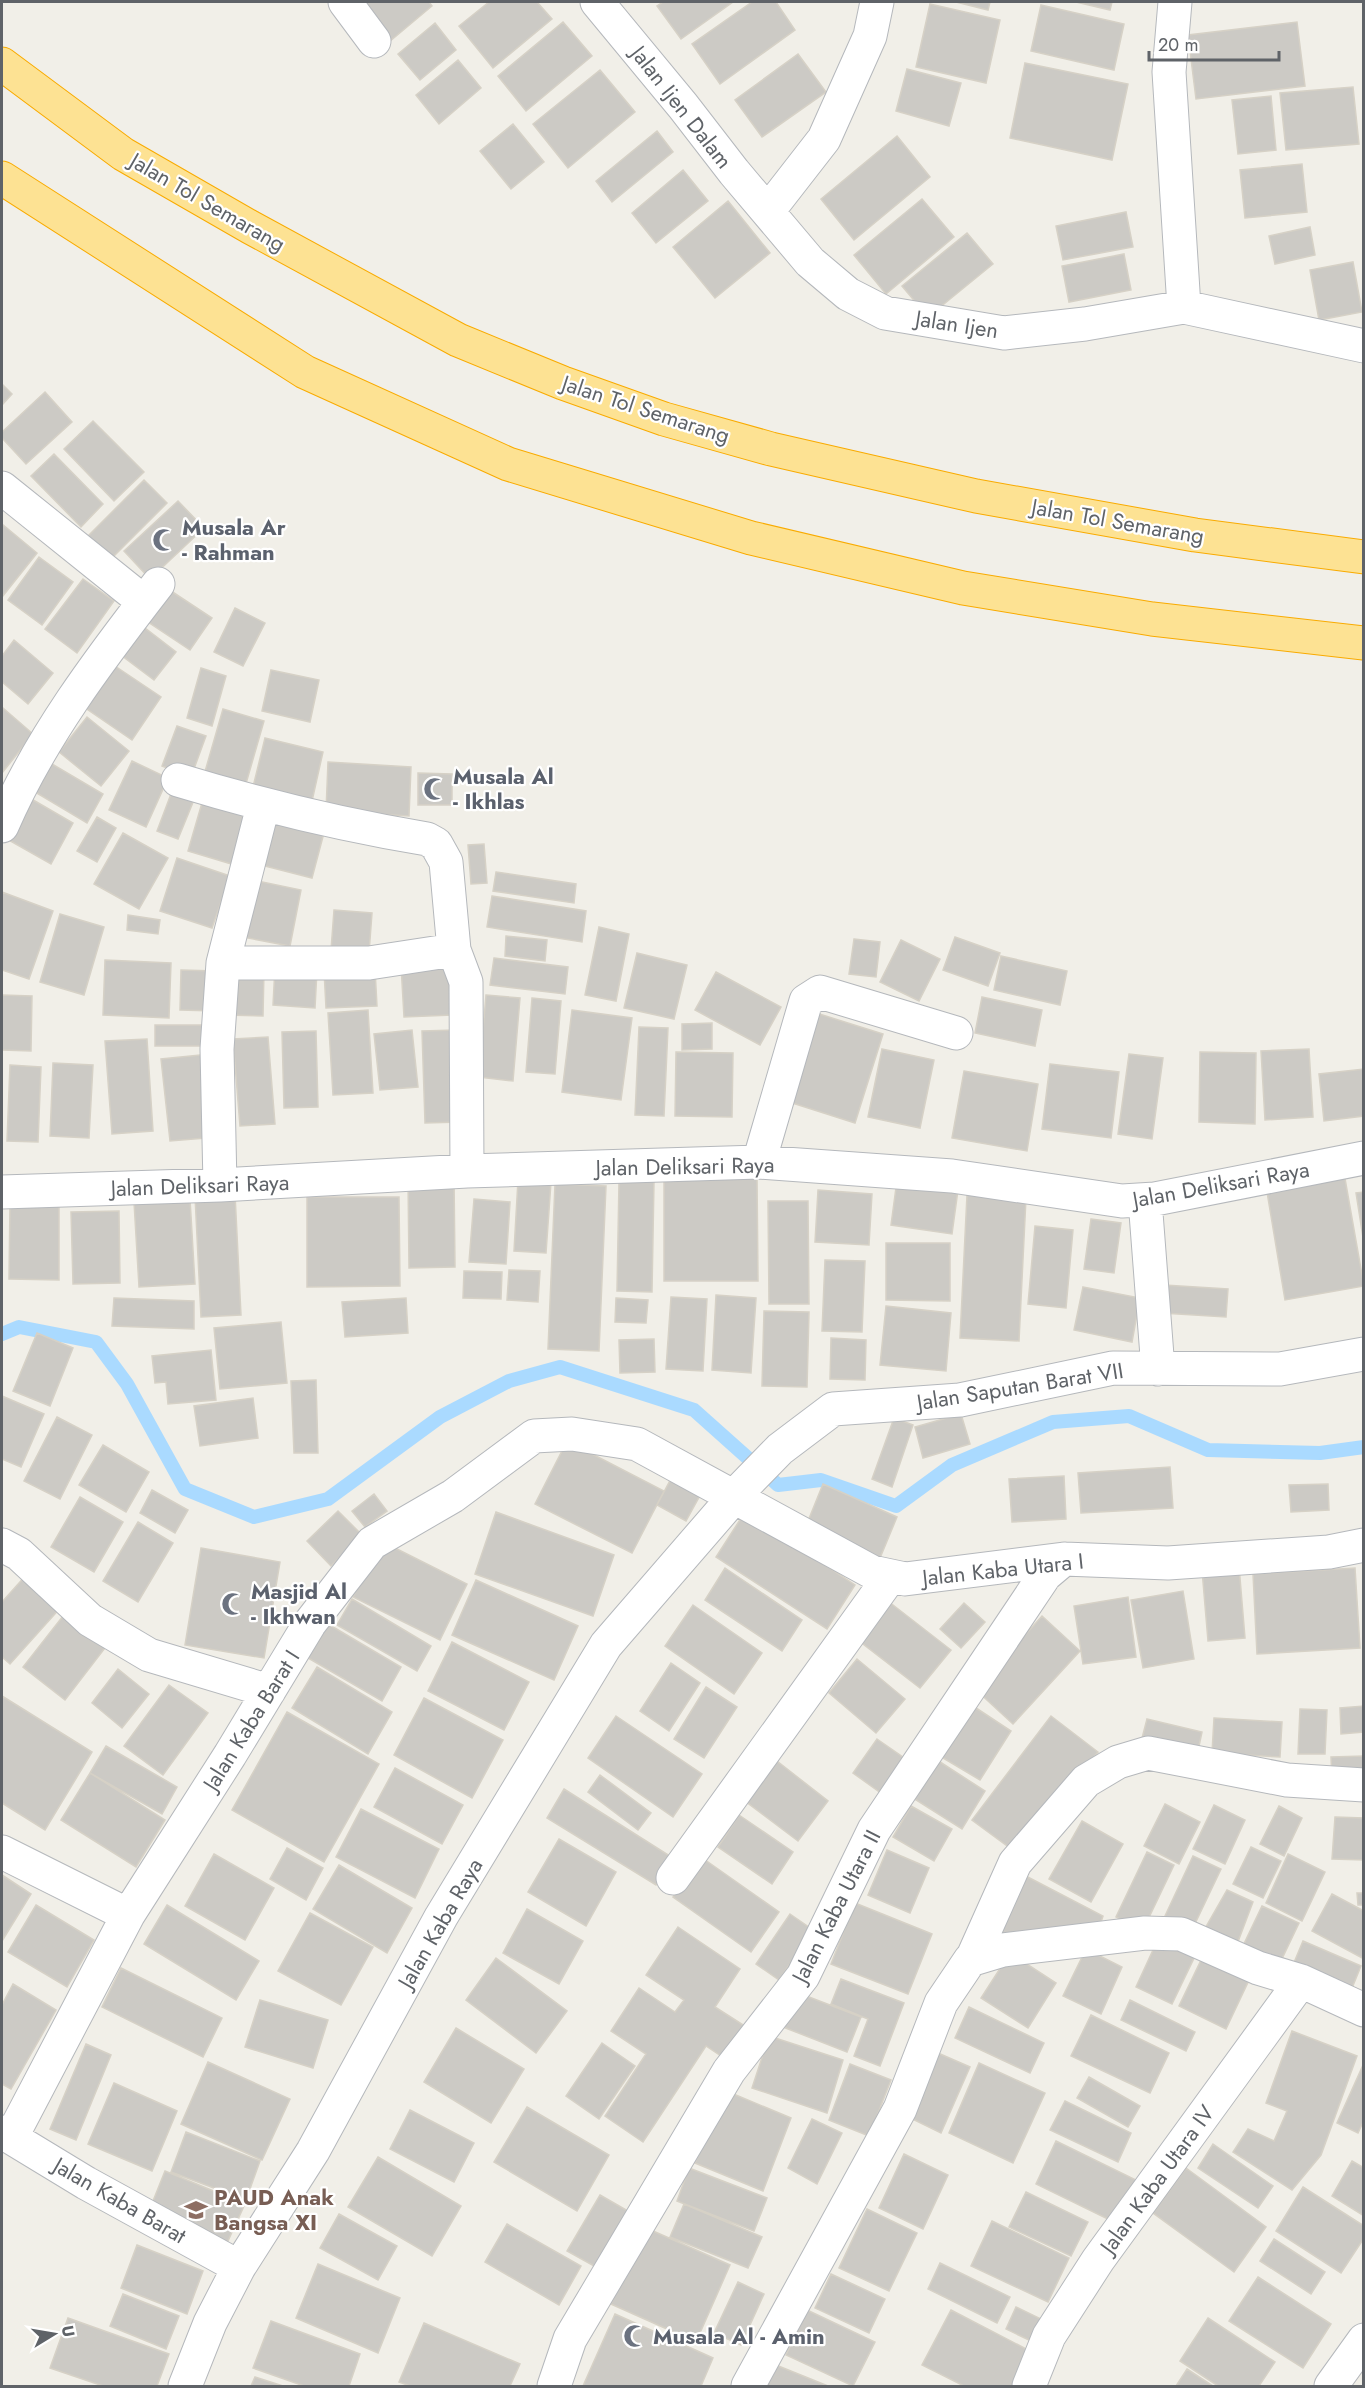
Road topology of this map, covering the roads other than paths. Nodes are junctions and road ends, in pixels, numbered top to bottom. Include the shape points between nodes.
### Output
1 (345, 2) edge
2 (597, 2) edge
3 (877, 2) edge
4 (1175, 2) edge
5 (374, 41) dead end
6 (2, 64) edge
7 (2, 178) edge
8 (768, 211) junction
9 (1184, 307) junction
10 (1364, 346) edge
11 (2, 488) edge
12 (1364, 557) edge
13 (1364, 644) edge
14 (178, 780) dead end
15 (263, 806) junction
16 (4, 813) edge
17 (454, 950) junction
18 (223, 963) junction
19 (956, 1033) dead end
20 (1364, 1158) edge
21 (759, 1162) junction
22 (467, 1171) junction
23 (220, 1185) junction
24 (2, 1192) edge
25 (1145, 1200) junction
26 (1364, 1353) edge
27 (1158, 1369) junction
28 (737, 1493) junction
29 (2, 1545) edge
30 (1364, 1545) edge
31 (1064, 1559) junction
32 (889, 1578) junction
33 (269, 1691) junction
34 (1364, 1785) edge
35 (2, 1852) edge
36 (674, 1878) dead end
37 (128, 1914) junction
38 (972, 1959) junction
39 (1301, 1981) junction
40 (1364, 2010) edge
41 (7, 2134) edge
42 (239, 2267) junction
43 (1364, 2340) edge
44 (185, 2386) edge
45 (554, 2386) edge
46 (748, 2386) edge
47 (1029, 2386) edge
48 (1331, 2386) edge

1 - 5 street
2 - 8 street, Jalan Ijen Dalam
3 - 8 street via 870,36 824,139
4 - 9 street via 1169,72
6 - 12 highway, Jalan Tol Semarang via 123,154 250,227 458,340 563,383 664,419 771,449 976,496 1195,535
7 - 13 highway via 305,372 508,464 751,538 963,588 1152,619
8 - 9 street, Jalan Ijen via 810,262 848,294 885,313 1004,333
9 - 10 street, Jalan Ijen
11 - 16 street via 151,593 97,663 24,775
14 - 15 street
15 - 17 street via 436,844 446,862
15 - 18 street
17 - 18 street via 369,963
17 - 22 street via 466,982
18 - 23 street via 218,1049
19 - 21 street via 814,993 806,1001
20 - 25 street, Jalan Deliksari Raya
21 - 22 street, Jalan Deliksari Raya
21 - 25 street, Jalan Deliksari Raya via 952,1176 1122,1201
22 - 23 street, Jalan Deliksari Raya
23 - 24 street, Jalan Deliksari Raya
25 - 27 street
26 - 27 street, Jalan Saputan Barat VII via 1280,1370
27 - 28 street, Jalan Saputan Barat VII via 1113,1368 960,1400 833,1409 780,1449
28 - 32 street, Jalan Kaba Utara I via 872,1572
28 - 33 street, Jalan Kaba Barat I via 637,1444 572,1434 534,1436 453,1496 372,1543 310,1623
28 - 42 street, Jalan Kaba Raya via 606,1645 441,1917 313,2151
29 - 33 street via 19,1554 90,1620 148,1656
30 - 31 street, Jalan Kaba Utara I via 1329,1552 1168,1563
31 - 32 street, Jalan Kaba Utara I
31 - 45 street, Jalan Kaba Utara II via 1045,1575 874,1830 803,1976 729,2071 570,2339
32 - 36 street
33 - 37 street, Jalan Kaba Barat I
34 - 38 street via 1287,1780 1148,1753 1118,1762 1086,1781 1016,1863
35 - 37 street
37 - 41 street, Jalan Kaba Barat I
38 - 39 street via 1003,1950 1108,1937 1181,1934 1258,1968
38 - 46 street via 941,2003 900,2109
39 - 40 street
39 - 47 street, Jalan Kaba Utara IV via 1098,2260 1049,2336
41 - 42 street, Jalan Kaba Barat via 86,2183
42 - 44 street, Jalan Kaba Raya via 210,2323
43 - 48 street

